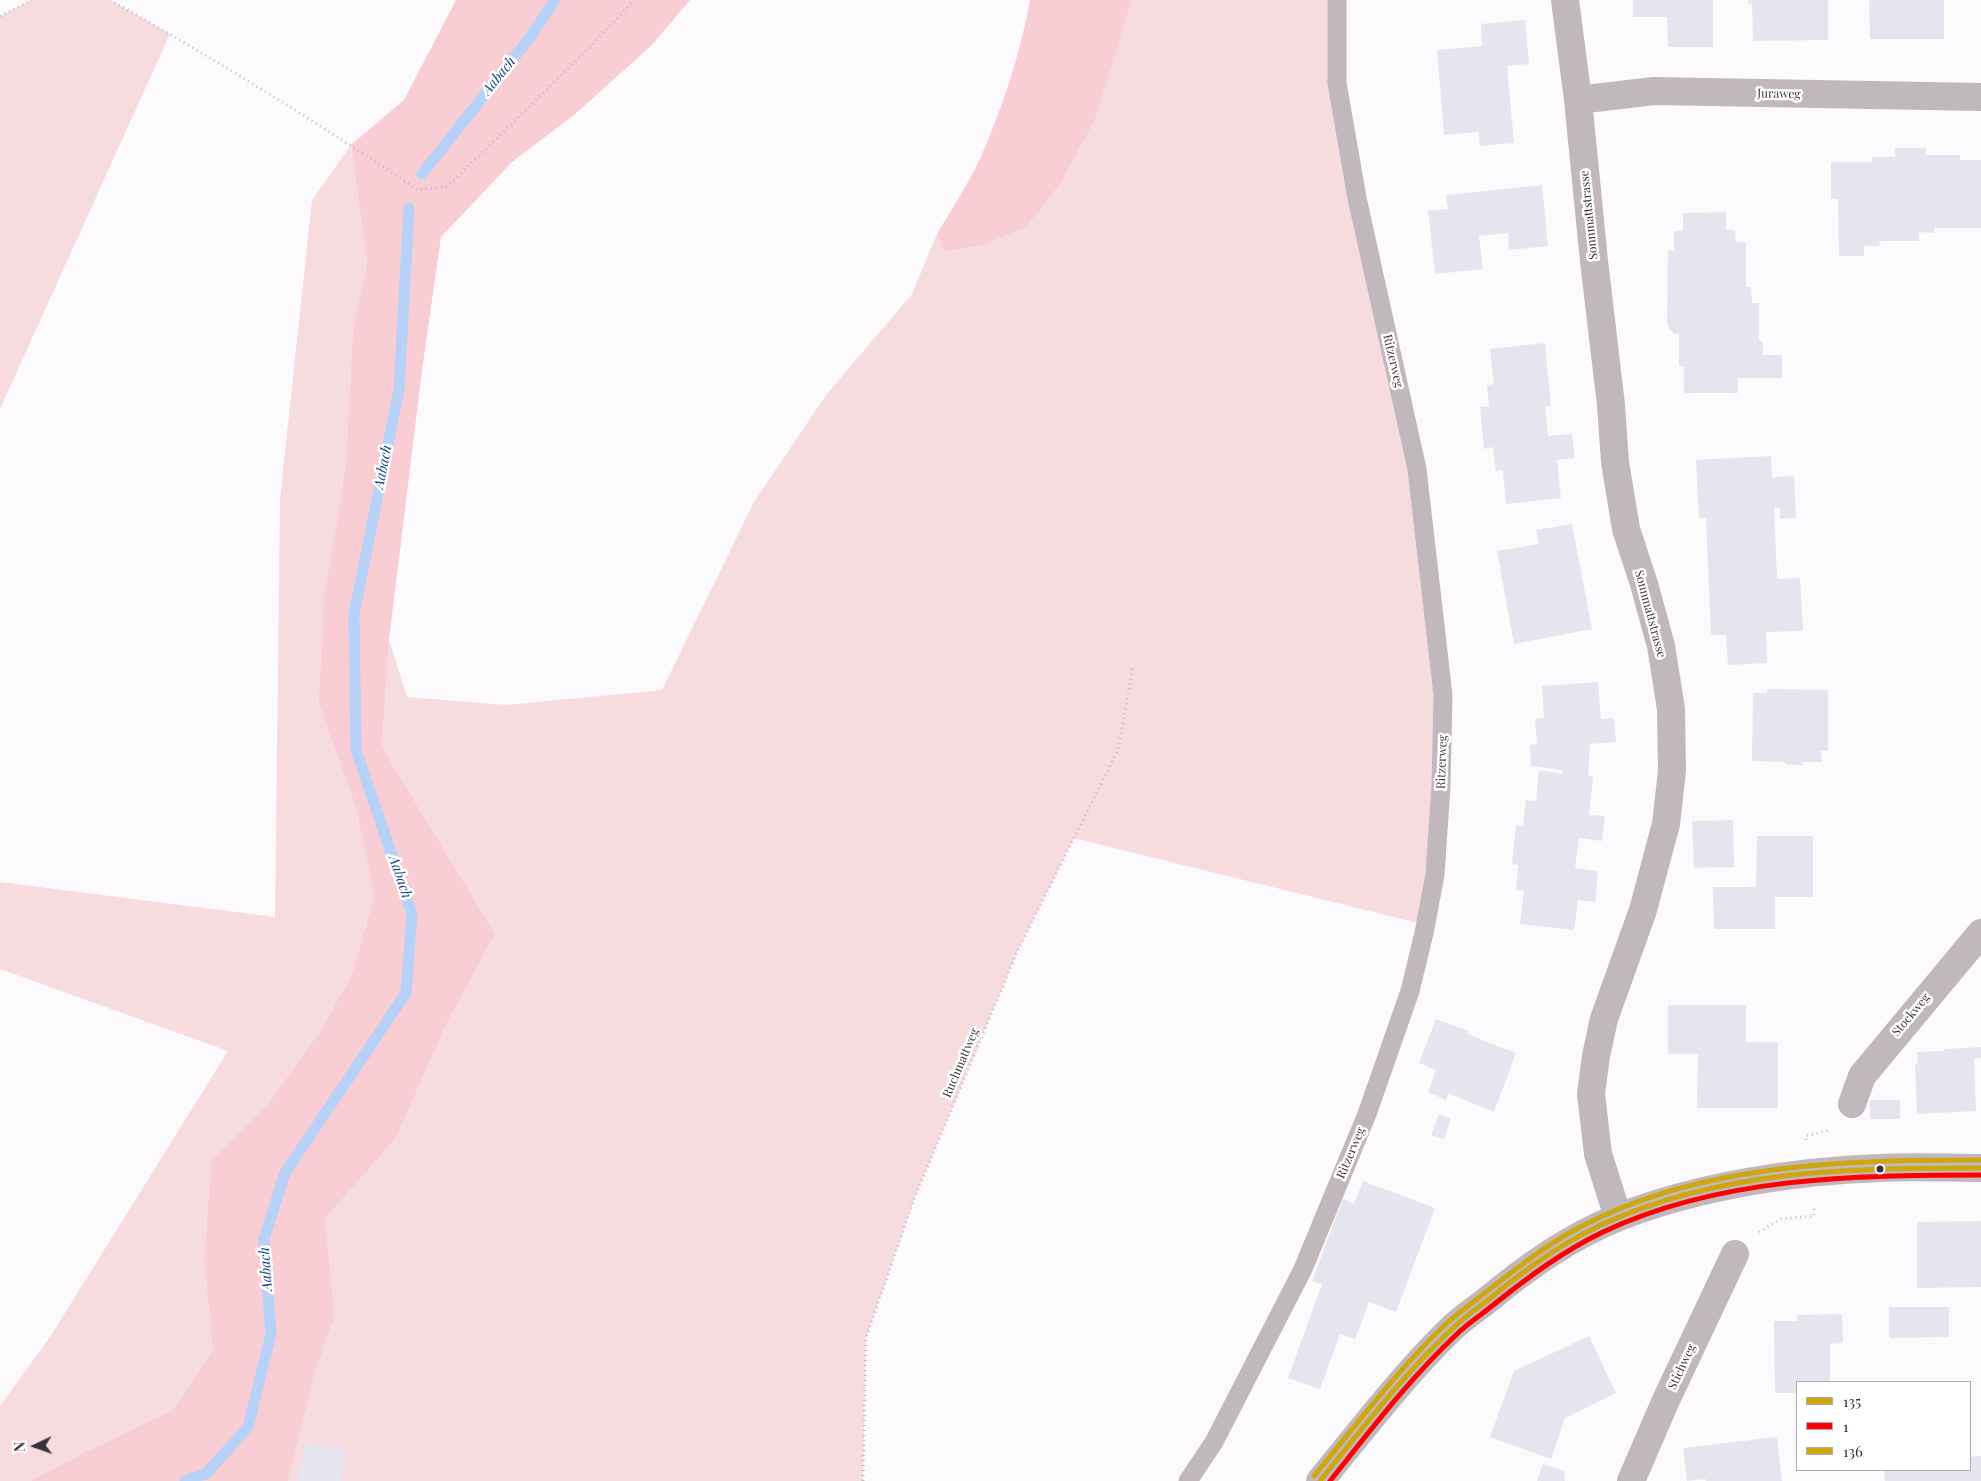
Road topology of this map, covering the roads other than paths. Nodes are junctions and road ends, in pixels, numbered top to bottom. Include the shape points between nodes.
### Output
1 (1337, 0) edge
2 (1565, 0) edge
3 (1981, 97) edge
4 (1578, 100) junction
5 (1981, 932) edge
6 (1852, 1104) dead end
7 (1981, 1168) edge
8 (1618, 1217) junction
9 (1735, 1254) road end
10 (1188, 1481) edge
11 (1320, 1481) edge
12 (1631, 1481) edge

1 - 10 lane, Ritzerweg via 1337,83 1357,198 1417,469 1443,695 1435,875 1410,991 1367,1114 1302,1269 1214,1442
2 - 4 street, Sonnmattstrasse
3 - 4 street, Juraweg via 1654,91
4 - 8 street, Sonnmattstrasse via 1615,462 1626,529 1661,646 1671,709 1672,771 1666,824 1643,910 1604,1019 1591,1094 1598,1154
5 - 6 street, Stockweg via 1862,1076
7 - 8 street via 1880,1168 1812,1173 1692,1194
8 - 11 street via 1570,1241 1520,1273 1450,1329 1412,1369
9 - 12 street, Stichweg

